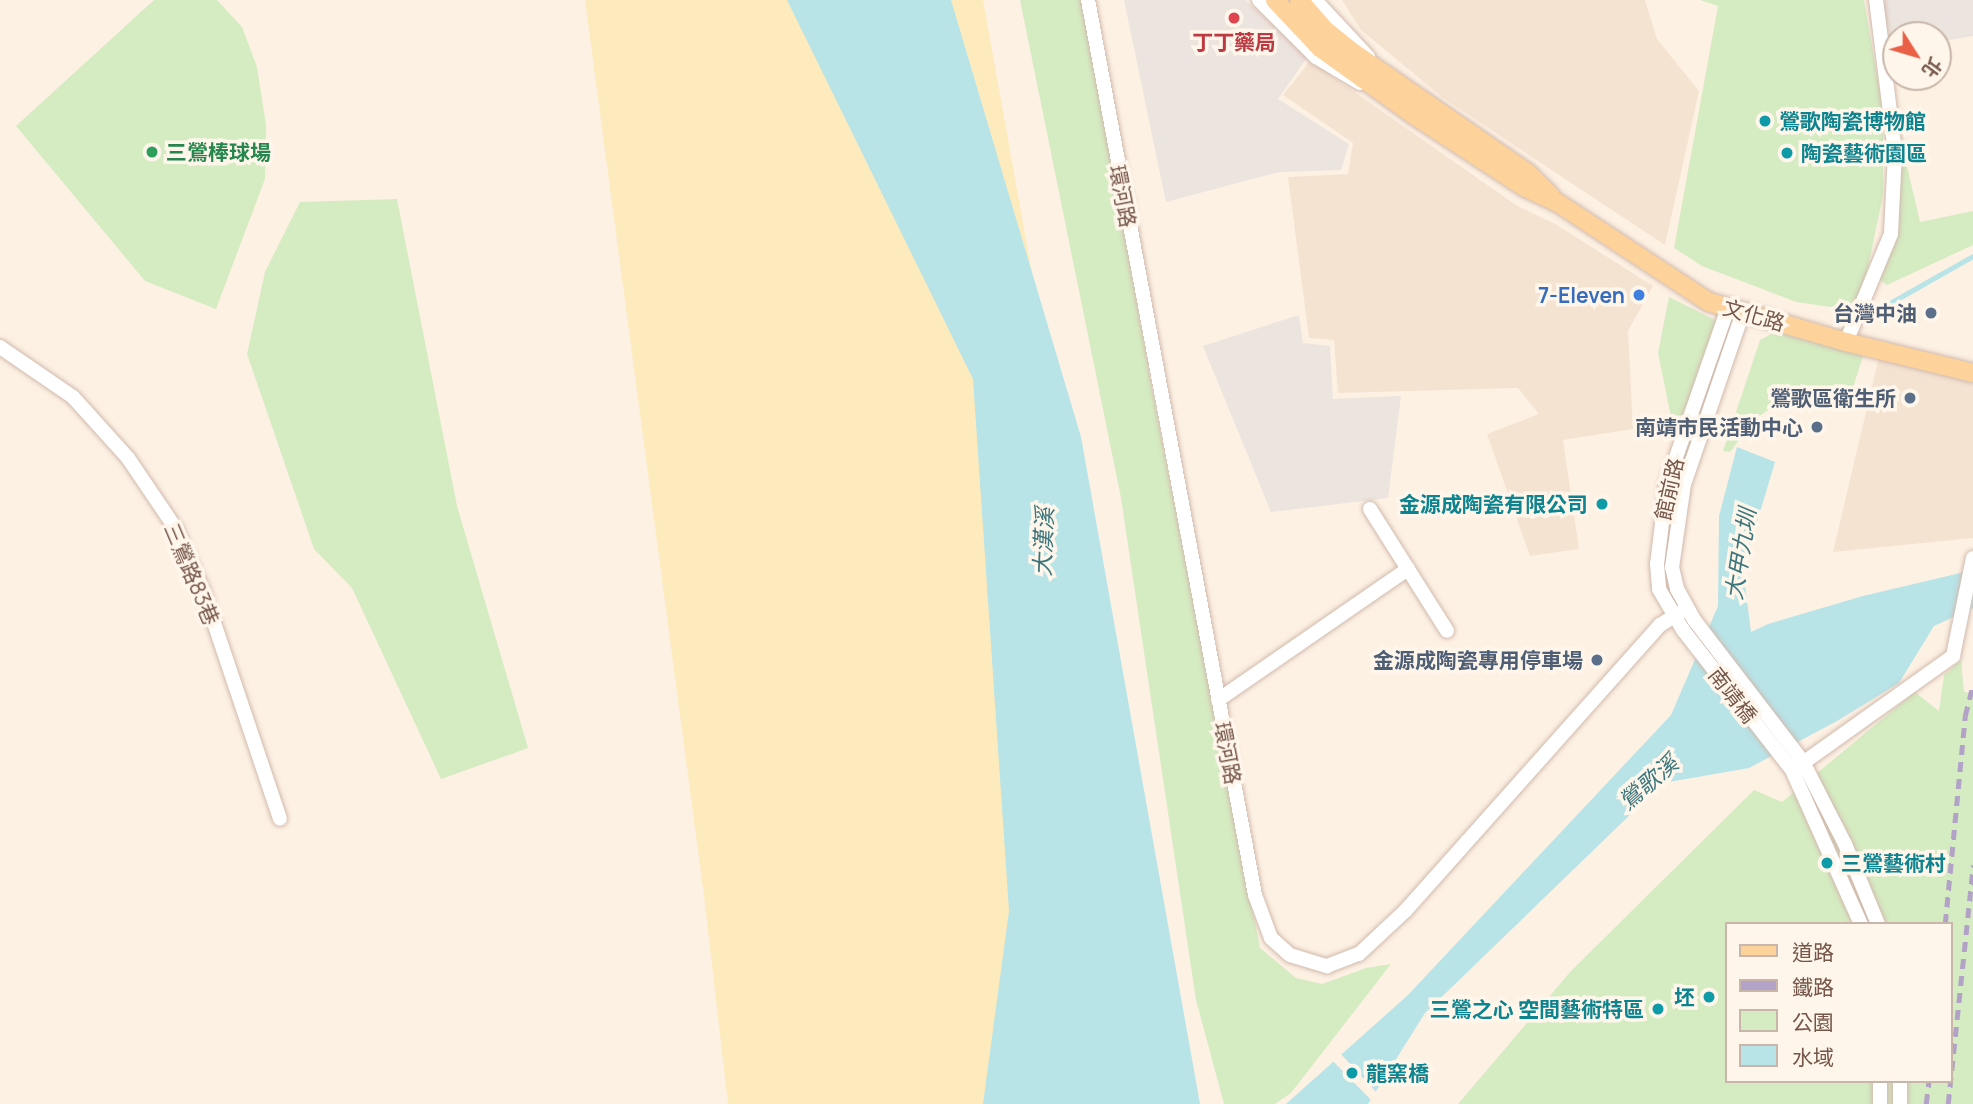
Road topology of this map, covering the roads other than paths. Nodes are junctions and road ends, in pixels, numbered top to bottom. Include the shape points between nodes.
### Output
1 (1088, 0) edge
2 (1259, 0) edge
3 (1275, 0) edge
4 (1299, 0) edge
5 (1315, 0) edge
6 (1876, 0) edge
7 (1382, 83) junction
8 (1735, 310) junction
9 (1846, 342) junction
10 (0, 347) edge
11 (1972, 370) edge
12 (1370, 509) dead end
13 (1972, 561) edge
14 (1408, 569) junction
15 (1687, 608) junction
16 (1673, 617) junction
17 (1689, 626) junction
18 (1447, 631) dead end
19 (1218, 700) junction
20 (1793, 760) junction
21 (280, 819) dead end
22 (1860, 922) edge
23 (1877, 922) edge
24 (1880, 1083) edge
25 (1900, 1083) edge
26 (1880, 1104) edge
27 (1900, 1104) edge

1 - 19 street, 環河路
2 - 7 street via 1315,57 1340,74
3 - 7 main road via 1320,48
4 - 7 main road
5 - 7 street, 文化路
6 - 9 street via 1895,152 1891,233
7 - 8 main road, 文化路 via 1529,174 1558,203 1675,282 1709,302
8 - 9 main road, 文化路
8 - 15 street, 館前路 via 1684,484 1672,567
8 - 16 street, 館前路 via 1671,472 1661,521 1659,589
9 - 11 main road, 文化路
10 - 21 street, 三鶯路83巷 via 73,397 128,458 176,529 204,593
12 - 14 street
13 - 20 street via 1953,656
14 - 18 street
14 - 19 street
15 - 16 street, 環河路
15 - 17 street, 館前路
16 - 17 street, 館前路
16 - 19 street, 環河路 via 1660,625 1406,910 1359,954 1326,966 1290,955 1271,939 1255,895
17 - 20 street, 南靖橋
20 - 22 street
20 - 23 street via 1845,844
24 - 26 street
25 - 27 street

